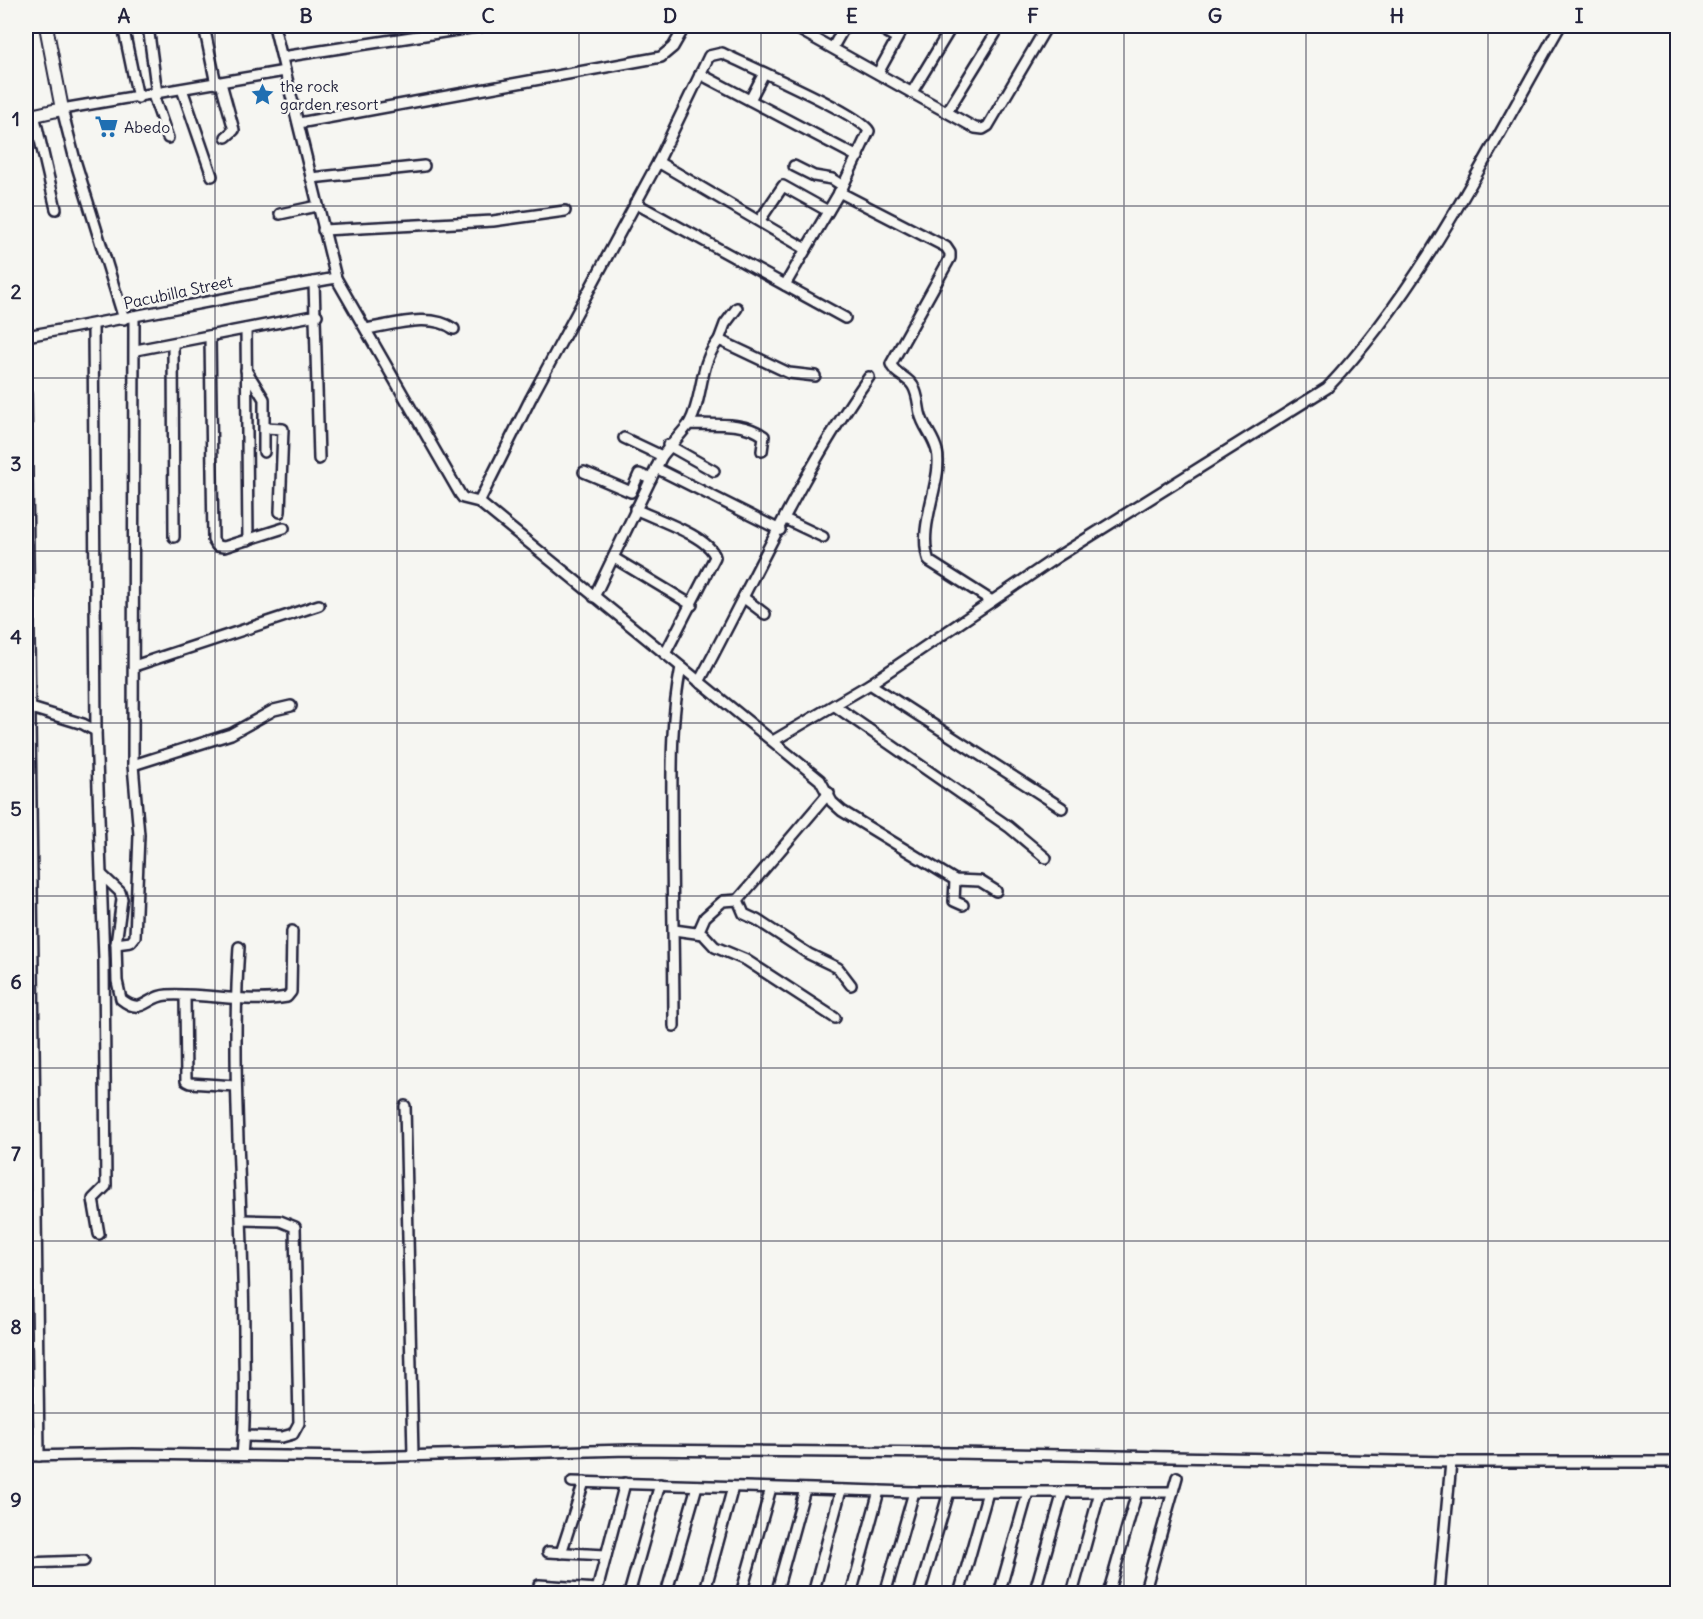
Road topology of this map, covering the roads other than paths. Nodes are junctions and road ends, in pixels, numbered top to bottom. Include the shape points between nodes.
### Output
1 (46, 26) edge
2 (123, 26) edge
3 (148, 26) edge
4 (204, 26) edge
5 (274, 26) edge
6 (483, 26) edge
7 (685, 26) edge
8 (795, 26) edge
9 (844, 26) edge
10 (876, 26) edge
11 (904, 26) edge
12 (952, 26) edge
13 (1000, 26) edge
14 (1047, 26) edge
15 (1560, 26) edge
16 (897, 38) junction
17 (833, 47) junction
18 (282, 57) junction
19 (285, 71) junction
20 (764, 73) junction
21 (700, 74) junction
22 (878, 74) junction
23 (218, 83) junction
24 (182, 89) junction
25 (912, 92) junction
26 (155, 94) junction
27 (138, 98) junction
28 (750, 100) junction
29 (62, 109) junction
30 (947, 112) junction
31 (30, 115) edge
32 (299, 123) junction
33 (226, 137) dead end
34 (168, 138) dead end
35 (858, 157) junction
36 (658, 162) junction
37 (794, 165) dead end
38 (424, 166) dead end
39 (212, 177) dead end
40 (311, 178) junction
41 (841, 189) junction
42 (635, 203) junction
43 (317, 206) junction
44 (56, 209) dead end
45 (565, 210) dead end
46 (828, 211) junction
47 (280, 214) dead end
48 (760, 220) junction
49 (323, 230) junction
50 (807, 249) junction
51 (336, 278) junction
52 (314, 282) junction
53 (785, 285) junction
54 (737, 308) dead end
55 (317, 315) junction
56 (129, 318) junction
57 (845, 318) dead end
58 (93, 325) junction
59 (246, 329) junction
60 (366, 329) junction
61 (454, 329) dead end
62 (26, 336) edge
63 (210, 337) junction
64 (719, 340) junction
65 (172, 344) junction
66 (136, 350) junction
67 (246, 370) junction
68 (815, 376) dead end
69 (869, 377) dead end
70 (26, 394) edge
71 (688, 424) junction
72 (265, 428) junction
73 (624, 438) dead end
74 (668, 445) junction
75 (762, 451) dead end
76 (264, 452) dead end
77 (662, 456) junction
78 (319, 459) dead end
79 (656, 468) junction
80 (714, 471) dead end
81 (584, 472) dead end
82 (651, 479) junction
83 (479, 502) junction
84 (635, 509) junction
85 (280, 512) dead end
86 (785, 519) junction
87 (284, 528) dead end
88 (780, 530) junction
89 (174, 537) dead end
90 (823, 537) dead end
91 (248, 540) junction
92 (614, 558) junction
93 (594, 597) junction
94 (744, 598) junction
95 (992, 601) junction
96 (319, 605) dead end
97 (692, 605) junction
98 (765, 614) dead end
99 (665, 654) junction
100 (134, 666) junction
101 (681, 667) junction
102 (699, 682) junction
103 (870, 684) junction
104 (291, 706) dead end
105 (835, 706) junction
106 (31, 708) junction
107 (96, 731) junction
108 (773, 741) junction
109 (134, 765) junction
110 (829, 793) junction
111 (1062, 808) dead end
112 (1046, 858) dead end
113 (102, 875) junction
114 (955, 880) junction
115 (996, 891) dead end
116 (738, 900) junction
117 (963, 905) dead end
118 (103, 918) junction
119 (674, 930) junction
120 (291, 931) dead end
121 (117, 932) junction
122 (698, 933) junction
123 (116, 944) junction
124 (239, 947) dead end
125 (851, 984) dead end
126 (185, 996) junction
127 (236, 998) junction
128 (835, 1018) dead end
129 (674, 1026) dead end
130 (235, 1086) junction
131 (405, 1106) dead end
132 (242, 1220) junction
133 (99, 1234) dead end
134 (244, 1436) junction
135 (243, 1455) junction
136 (413, 1455) junction
137 (26, 1456) edge
138 (39, 1456) junction
139 (1451, 1462) junction
140 (1677, 1462) edge
141 (1177, 1477) dead end
142 (572, 1482) dead end
143 (584, 1482) junction
144 (626, 1483) junction
145 (660, 1484) junction
146 (697, 1486) junction
147 (733, 1487) junction
148 (771, 1488) junction
149 (805, 1489) junction
150 (841, 1490) junction
151 (879, 1491) junction
152 (914, 1492) junction
153 (949, 1492) junction
154 (988, 1492) junction
155 (1028, 1492) junction
156 (1063, 1492) junction
157 (1100, 1492) junction
158 (1137, 1492) junction
159 (1173, 1492) junction
160 (548, 1552) dead end
161 (561, 1553) junction
162 (606, 1555) junction
163 (84, 1561) dead end
164 (26, 1563) edge
165 (539, 1585) dead end
166 (596, 1591) edge
167 (628, 1593) edge
168 (666, 1593) edge
169 (704, 1593) edge
170 (741, 1593) edge
171 (776, 1593) edge
172 (813, 1593) edge
173 (851, 1593) edge
174 (885, 1593) edge
175 (919, 1593) edge
176 (959, 1593) edge
177 (999, 1593) edge
178 (1034, 1593) edge
179 (1072, 1593) edge
180 (1108, 1593) edge
181 (1144, 1593) edge
182 (1439, 1593) edge

1 - 29 main road
2 - 27 street
3 - 26 street
4 - 23 street
5 - 18 street
6 - 18 street
7 - 32 street via 662,57
8 - 17 street
9 - 17 street
10 - 16 street
11 - 16 street
12 - 25 street
13 - 30 street
14 - 30 street via 988,126 978,129
15 - 95 street via 1458,206 1397,299 1327,388
16 - 22 street
17 - 22 street
18 - 19 street
19 - 23 street
19 - 32 street
20 - 21 street via 714,52
20 - 28 street
20 - 35 street via 868,127 869,134
21 - 28 street
21 - 36 street
22 - 25 street
23 - 24 street
23 - 33 street via 234,130
24 - 26 street
24 - 39 street
25 - 30 street
26 - 27 street
26 - 34 street
27 - 29 street
28 - 35 street
29 - 31 main road
29 - 56 street via 75,160
31 - 44 street
32 - 40 street
35 - 41 street
36 - 42 street
36 - 48 street
37 - 41 street via 814,176 832,179
38 - 40 street
40 - 43 street
41 - 46 street
41 - 95 street via 946,247 950,253 891,363 916,390 922,419 938,454 928,518 927,556 937,568
42 - 53 street
42 - 83 street
43 - 47 street
43 - 49 street
45 - 49 street via 492,221
46 - 48 street via 783,186
46 - 50 street
48 - 50 street
49 - 51 street
50 - 53 street
51 - 52 street, Pacubilla Street
51 - 60 street
52 - 55 street
52 - 56 street, Pacubilla Street
53 - 57 street
54 - 64 street
55 - 59 street
55 - 78 street
56 - 58 street, Pacubilla Street
56 - 66 street
58 - 62 street, Pacubilla Street
58 - 107 street
59 - 63 street
59 - 67 street
60 - 61 street via 431,320
60 - 83 street via 459,494
63 - 65 street
63 - 91 street via 213,540 224,547
64 - 68 street via 776,368
64 - 71 street via 703,369 702,393
65 - 66 street
65 - 89 street
66 - 100 street
67 - 72 street via 264,399
67 - 91 street
69 - 86 street via 843,415
70 - 106 street
71 - 74 street
71 - 75 street via 750,429 764,436
72 - 76 street
72 - 85 street via 283,429
73 - 77 street
74 - 77 street
74 - 80 street
77 - 79 street
79 - 82 street
79 - 88 street
81 - 82 street via 631,492 639,474
82 - 84 street
83 - 93 street
84 - 92 street
84 - 97 street via 703,541 713,551 715,561
86 - 88 street
86 - 90 street
87 - 91 street
88 - 94 street
92 - 93 street
92 - 97 street
93 - 99 street
94 - 98 street
94 - 102 street
95 - 103 street
96 - 100 street
97 - 99 street
99 - 101 street
100 - 109 street
101 - 102 street
101 - 119 street via 672,712
102 - 108 street
103 - 105 street
103 - 111 street
104 - 109 street via 274,710 231,734
105 - 108 street
105 - 112 street via 1009,827
106 - 107 street
106 - 138 street
107 - 113 street
108 - 110 street via 820,780
109 - 123 street via 139,835 135,937 132,942
110 - 114 street via 842,811
110 - 116 street
113 - 118 street
113 - 121 street via 122,899
114 - 115 street via 980,881
114 - 117 street via 954,901
116 - 122 street via 723,901 705,917
116 - 125 street via 744,914 838,968
118 - 121 street
118 - 133 street via 106,1186 93,1199
119 - 122 street
119 - 129 street
120 - 127 street via 291,992 287,997
121 - 123 street
122 - 128 street
123 - 126 street via 118,994 126,1004 142,1007 162,996
124 - 127 street
126 - 127 street
126 - 130 street via 186,1081
127 - 130 street
130 - 132 street
131 - 136 street
132 - 134 street
132 - 134 street via 290,1222 295,1227 299,1423 292,1434 282,1437
134 - 135 street
135 - 136 street
135 - 138 street
136 - 139 street via 629,1450
137 - 138 street
139 - 140 street
139 - 182 street
141 - 159 street
142 - 143 street
143 - 144 street
143 - 161 street
144 - 145 street
144 - 162 street
145 - 146 street
145 - 167 street
146 - 147 street
146 - 168 street
147 - 148 street
147 - 169 street
148 - 149 street
148 - 170 street
149 - 150 street
149 - 171 street
150 - 151 street
150 - 172 street
151 - 152 street
151 - 173 street
152 - 153 street
152 - 174 street
153 - 154 street
153 - 175 street
154 - 155 street
154 - 176 street
155 - 156 street
155 - 177 street
156 - 157 street
156 - 178 street
157 - 158 street
157 - 179 street
158 - 159 street
158 - 180 street
159 - 181 street
160 - 161 street
161 - 162 street
162 - 166 street
163 - 164 street
165 - 166 street

